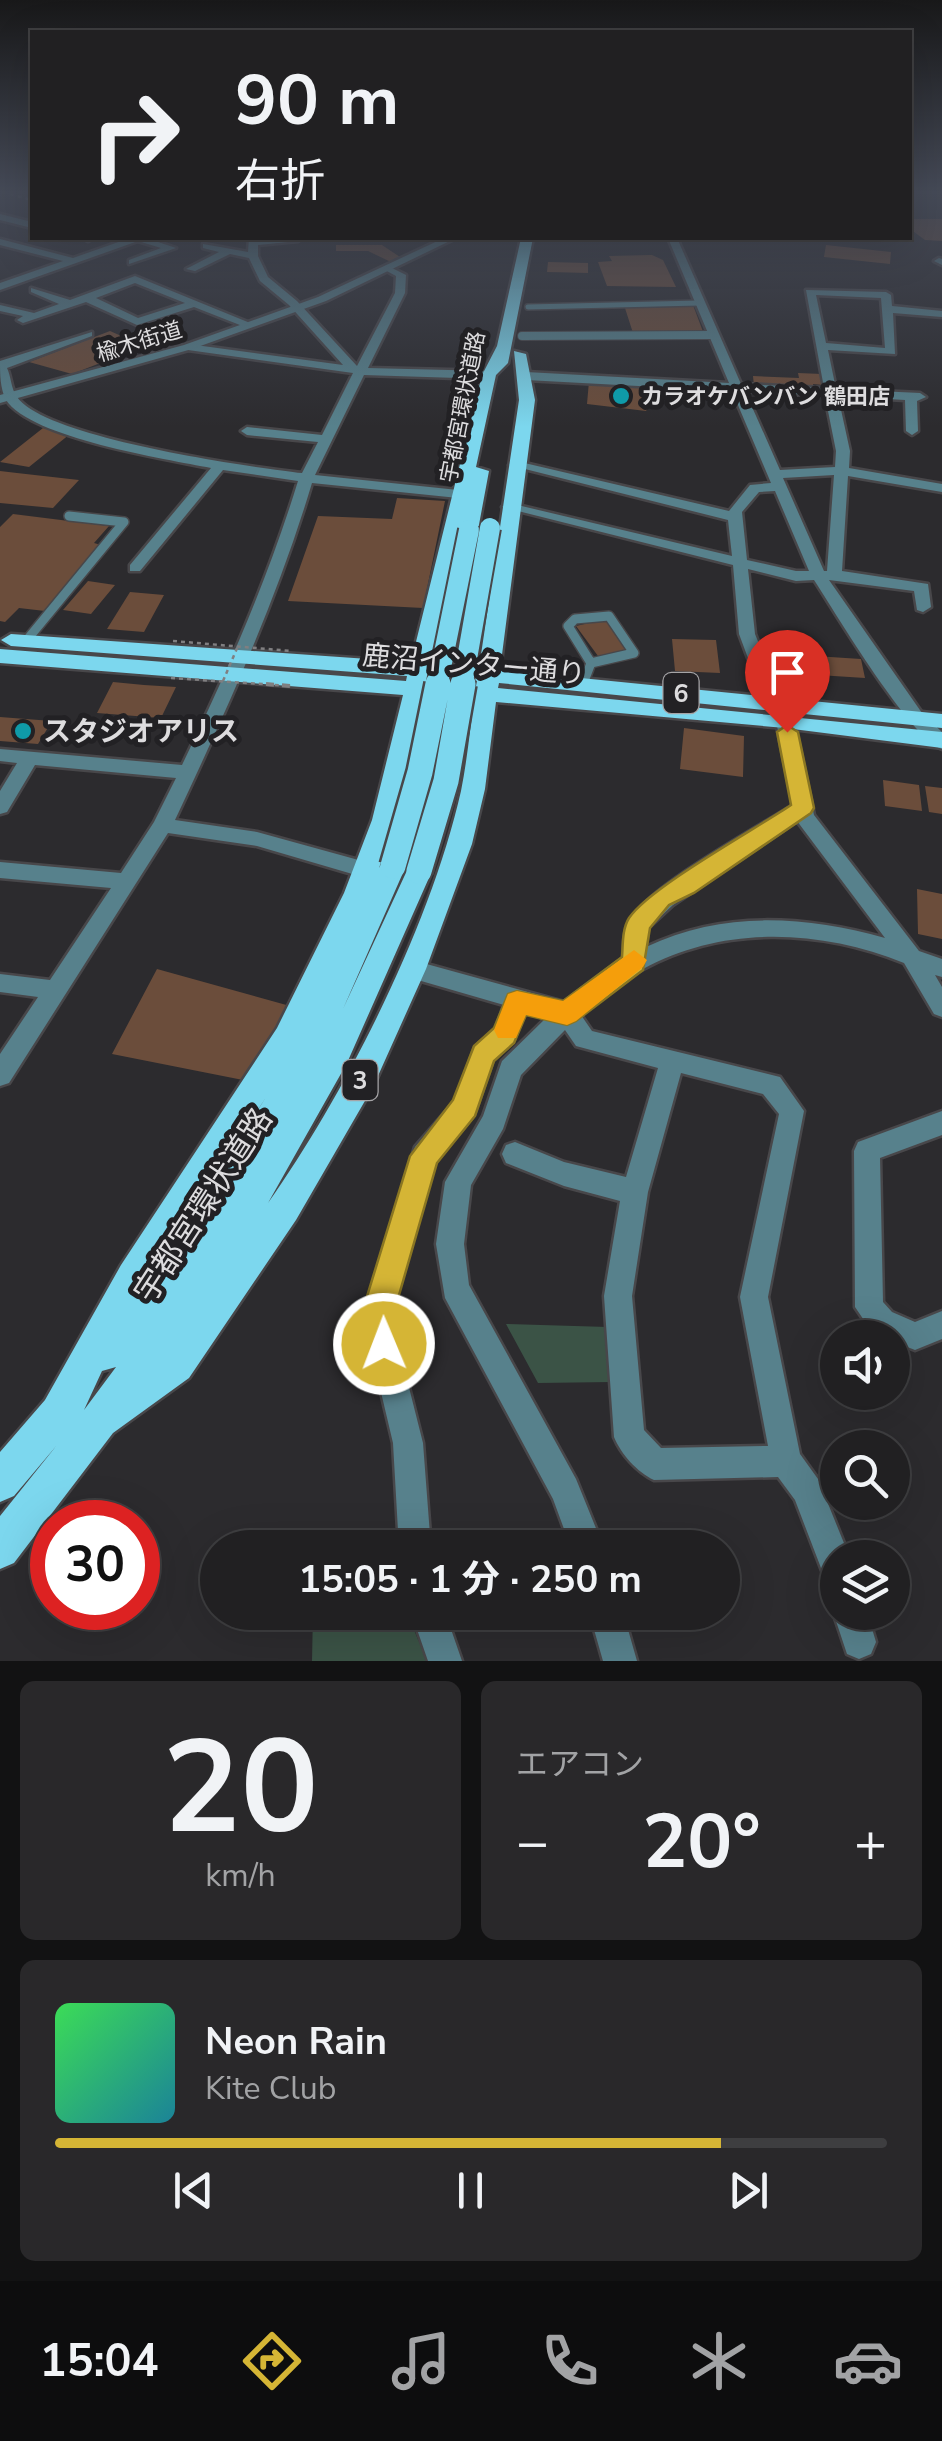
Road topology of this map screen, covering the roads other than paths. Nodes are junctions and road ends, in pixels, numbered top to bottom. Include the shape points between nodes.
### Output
1 (12, 272) edge
2 (41, 272) edge
3 (262, 272) edge
4 (386, 272) edge
5 (393, 272) edge
6 (525, 272) edge
7 (538, 272) edge
8 (686, 272) edge
9 (28, 276) junction
10 (0, 287) edge
11 (35, 290) dead end
12 (87, 298) junction
13 (699, 303) junction
14 (70, 304) junction
15 (192, 304) junction
16 (0, 308) edge
17 (534, 308) junction
18 (887, 308) junction
19 (296, 309) junction
20 (942, 314) edge
21 (249, 325) junction
22 (88, 334) dead end
23 (712, 335) junction
24 (520, 344) junction
25 (822, 346) junction
26 (188, 347) junction
27 (0, 366) edge
28 (357, 370) junction
29 (489, 374) junction
30 (526, 376) junction
31 (739, 388) junction
32 (832, 394) junction
33 (6, 398) edge
34 (912, 430) dead end
35 (247, 431) dead end
36 (326, 438) junction
37 (222, 463) junction
38 (516, 466) junction
39 (841, 472) junction
40 (306, 478) junction
41 (779, 480) junction
42 (942, 488) edge
43 (458, 494) junction
44 (509, 507) junction
45 (69, 516) dead end
46 (736, 517) junction
47 (738, 561) junction
48 (135, 568) dead end
49 (826, 575) junction
50 (923, 607) dead end
51 (0, 639) edge
52 (26, 641) junction
53 (0, 656) edge
54 (234, 665) junction
55 (587, 674) junction
56 (418, 679) junction
57 (489, 685) junction
58 (779, 711) junction
59 (916, 718) junction
60 (941, 736) edge
61 (0, 755) edge
62 (29, 758) junction
63 (185, 772) junction
64 (0, 807) edge
65 (803, 808) junction
66 (163, 825) junction
67 (393, 869) junction
68 (0, 870) edge
69 (126, 881) junction
70 (910, 957) junction
71 (634, 962) junction
72 (942, 968) edge
73 (412, 969) junction
74 (0, 982) edge
75 (56, 990) junction
76 (517, 1002) junction
77 (942, 1006) edge
78 (567, 1014) junction
79 (672, 1062) junction
80 (0, 1075) edge
81 (942, 1123) edge
82 (515, 1154) dead end
83 (636, 1192) junction
84 (942, 1324) edge
85 (104, 1418) junction
86 (786, 1461) junction
87 (0, 1482) edge
88 (414, 1530) edge
89 (581, 1530) edge
90 (826, 1540) edge
91 (0, 1549) edge
92 (434, 1630) edge
93 (611, 1630) edge
94 (445, 1661) edge
95 (620, 1661) edge

1 - 9 street
2 - 9 street
3 - 19 street
4 - 19 street, 楡木街道
5 - 28 street via 401,275 400,293
6 - 24 main road, 宇都宮環状道路 / 3
7 - 17 main road, 宇都宮環状道路 / 3
8 - 13 street
9 - 10 street
11 - 14 street
12 - 14 street
12 - 15 street via 137,322
12 - 15 street via 134,279
13 - 17 lane
13 - 23 street
14 - 16 street via 29,318
15 - 21 street
17 - 24 main road, 宇都宮環状道路 / 3
18 - 20 street
18 - 25 street via 890,352
18 - 25 street via 886,295 810,292
19 - 21 street, 楡木街道
19 - 28 street
21 - 26 street, 楡木街道
22 - 27 street
23 - 24 lane via 547,337
23 - 31 street
24 - 29 main road, 3
24 - 30 main road, 3
24 - 67 main road, 宇都宮環状道路 / 3, bridge via 479,529 446,780
25 - 32 street
26 - 28 street
26 - 33 street, 楡木街道
27 - 33 street
28 - 29 street
28 - 36 street
29 - 43 main road, 3
30 - 31 street
30 - 38 main road, 3
31 - 32 street
31 - 41 street
32 - 34 street via 916,397
32 - 39 street
33 - 37 street via 64,429 185,462
35 - 36 street
36 - 40 street
37 - 40 street
37 - 48 street
38 - 44 main road, 3
38 - 46 street
39 - 41 street
39 - 42 street
39 - 49 street
40 - 43 street
40 - 54 street
41 - 46 street via 755,488
41 - 49 street
43 - 56 main road, 3
44 - 47 street
44 - 57 main road, 3
45 - 52 lane via 124,522
46 - 47 street
47 - 49 street via 796,576
47 - 58 street via 747,634
49 - 50 street via 922,587
49 - 59 street
51 - 52 main road, 鹿沼インター通り / 6
52 - 54 main road, 鹿沼インター通り / 6
53 - 54 main road, 鹿沼インター通り / 6
54 - 56 main road, 鹿沼インター通り / 6
54 - 63 street
55 - 55 lane via 568,626 574,619 610,616 634,652
55 - 57 main road, 鹿沼インター通り / 6
55 - 58 main road, 鹿沼インター通り / 6
56 - 57 main road, 鹿沼インター通り / 6
56 - 67 main road, 3 via 384,820
57 - 58 main road, 鹿沼インター通り / 6
57 - 73 main road, 3 via 459,844
58 - 59 main road, 鹿沼インター通り / 6
58 - 60 main road, 鹿沼インター通り / 6
58 - 65 street
59 - 60 main road, 鹿沼インター通り / 6
61 - 62 street
62 - 63 street
62 - 64 street
63 - 66 street
65 - 70 street
65 - 71 street via 660,898 638,925
66 - 67 street
66 - 69 street
67 - 85 main road, 宇都宮環状道路 / 3 via 355,1023 189,1302
67 - 87 main road, 宇都宮環状道路 / 3 via 312,1047 227,1190 58,1416
68 - 69 street
69 - 75 street
70 - 71 street via 762,925 688,939
70 - 72 street
70 - 77 street
71 - 78 street
73 - 76 street
73 - 85 main road, 3 via 362,1077 284,1209 176,1365
74 - 75 street
75 - 80 street
76 - 78 street
76 - 88 street via 505,1035 483,1054 464,1107 424,1156 377,1316 408,1442
78 - 79 street via 584,1039
78 - 89 street via 511,1069 494,1122 458,1182 450,1244 455,1288
79 - 83 street
79 - 86 street via 771,1085 792,1111 754,1297
81 - 84 street via 868,1151 868,1170 869,1306 882,1322 915,1336
82 - 83 street
83 - 86 street via 618,1296 629,1437 654,1464
85 - 91 main road, 宇都宮環状道路 / 3
86 - 90 street
92 - 94 street
93 - 95 street

